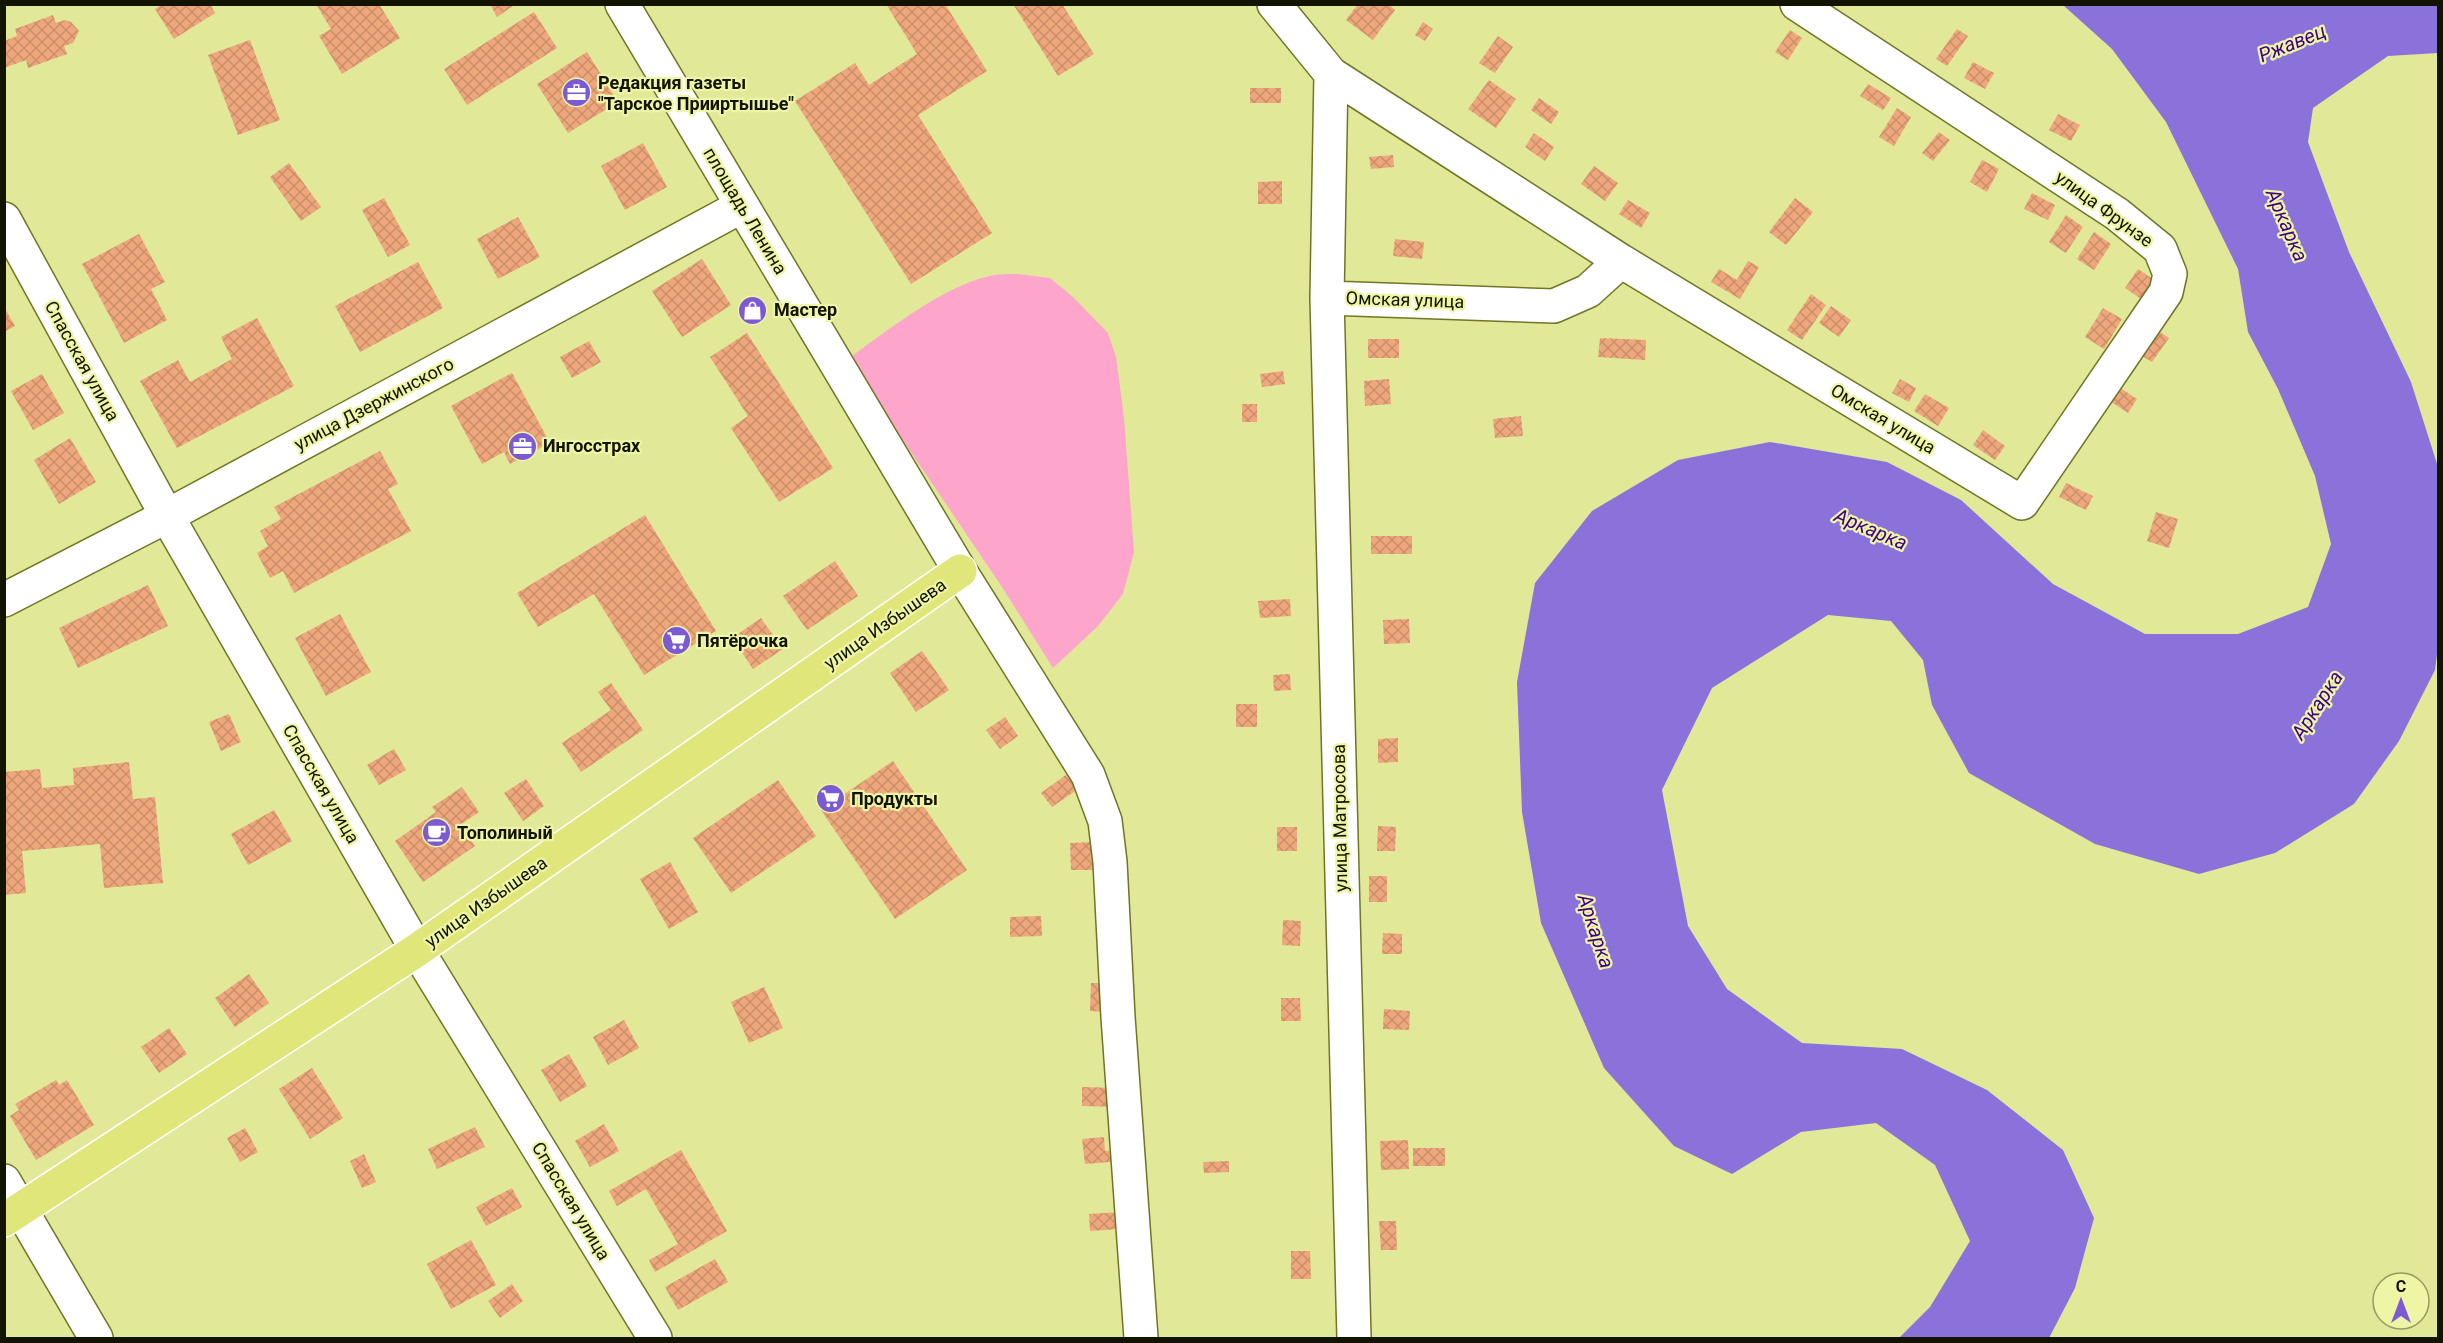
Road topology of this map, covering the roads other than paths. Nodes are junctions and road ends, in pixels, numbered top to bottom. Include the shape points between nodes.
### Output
1 (622, 4) edge
2 (1274, 4) edge
3 (1797, 4) edge
4 (1332, 74) junction
5 (742, 206) junction
6 (4, 219) edge
7 (1621, 261) junction
8 (1327, 298) junction
9 (2022, 503) joint
10 (167, 516) junction
11 (960, 571) junction
12 (4, 600) edge
13 (417, 950) junction
14 (10, 1203) edge
15 (96, 1338) edge
16 (655, 1338) edge
17 (1141, 1338) edge
18 (1354, 1338) edge

1 - 5 street, площадь Ленина
2 - 4 street, Омская улица
3 - 9 street, улица Фрунзе via 2117,214 2160,249 2170,274 2166,292
4 - 7 street, Омская улица
4 - 8 street, Омская улица
5 - 10 street, улица Дзержинского
5 - 11 street, площадь Ленина
6 - 10 street, Спасская улица
7 - 8 street, Омская улица via 1588,291 1554,306
7 - 9 street, Омская улица
8 - 18 street, улица Матросова
10 - 12 street, улица Дзержинского
10 - 13 street, Спасская улица
11 - 13 main road, улица Избышева
11 - 17 street, площадь Ленина via 1088,775 1105,821
13 - 14 main road, улица Избышева
13 - 16 street, Спасская улица
14 - 15 street

